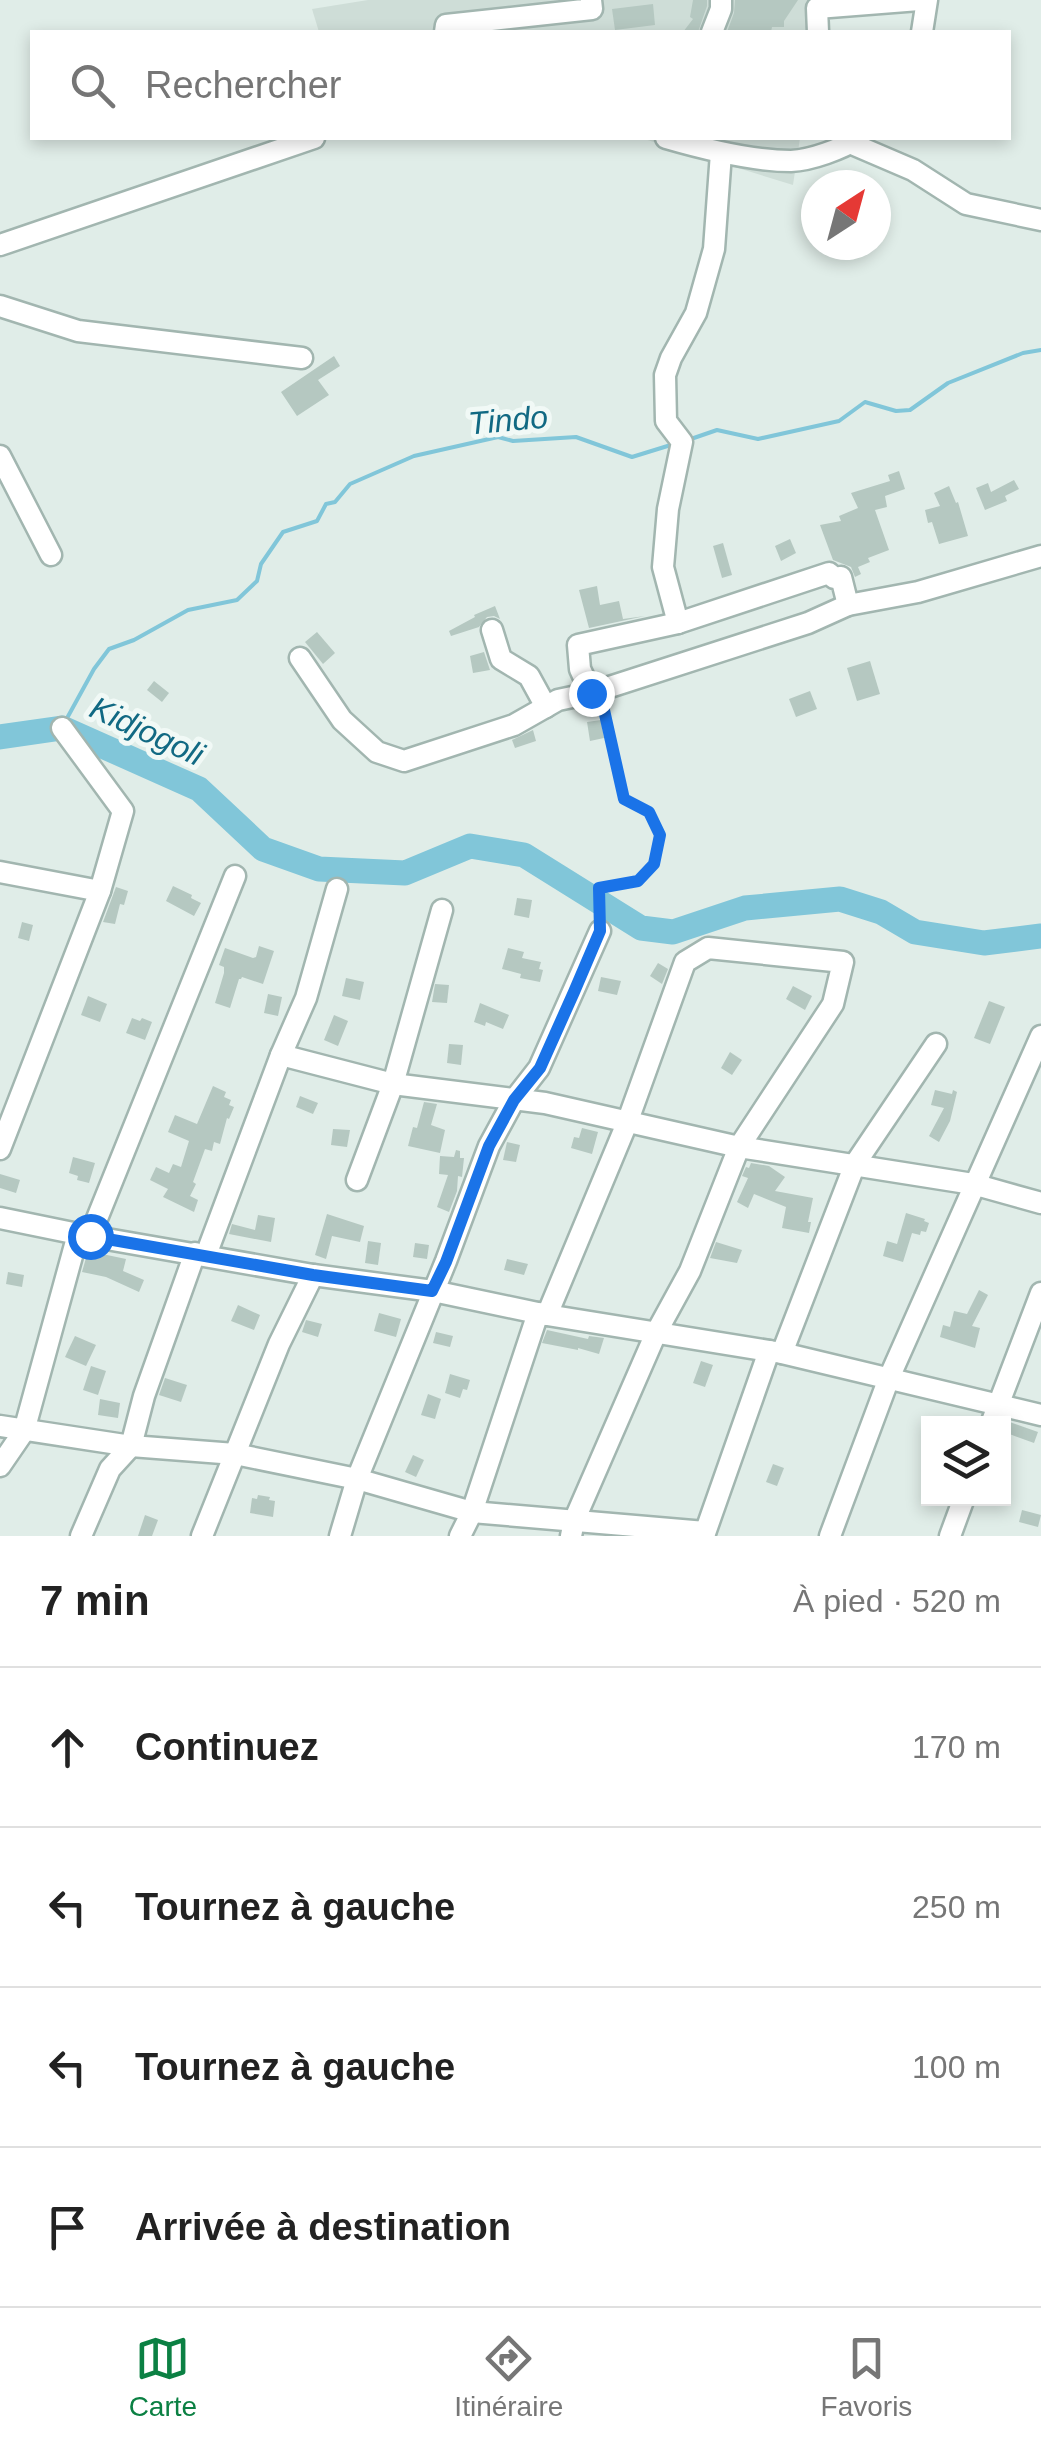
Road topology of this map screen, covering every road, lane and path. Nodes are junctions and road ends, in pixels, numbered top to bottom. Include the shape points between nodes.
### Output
1 (591, 0) edge
2 (721, 0) edge
3 (919, 0) edge
4 (927, 0) edge
5 (445, 30) edge
6 (713, 30) edge
7 (818, 30) edge
8 (922, 30) edge
9 (308, 140) edge
10 (673, 140) edge
11 (854, 140) edge
12 (825, 145) edge
13 (722, 153) junction
14 (1041, 220) edge
15 (0, 245) edge
16 (0, 306) edge
17 (302, 358) dead end
18 (0, 456) edge
19 (50, 555) dead end
20 (1041, 556) edge
21 (848, 605) junction
22 (678, 622) junction
23 (492, 630) dead end
24 (300, 658) dead end
25 (591, 693) junction
26 (546, 707) junction
27 (62, 728) dead end
28 (0, 872) edge
29 (236, 876) dead end
30 (338, 889) dead end
31 (100, 891) junction
32 (442, 910) dead end
33 (600, 931) joint
34 (1041, 1036) edge
35 (936, 1044) dead end
36 (281, 1055) junction
37 (394, 1084) junction
38 (514, 1100) junction
39 (627, 1123) junction
40 (739, 1146) junction
41 (0, 1149) edge
42 (854, 1164) junction
43 (357, 1180) dead end
44 (973, 1184) junction
45 (1041, 1203) edge
46 (0, 1218) edge
47 (84, 1235) junction
48 (201, 1254) junction
49 (313, 1275) junction
50 (432, 1291) junction
51 (1041, 1293) edge
52 (542, 1314) junction
53 (656, 1333) junction
54 (775, 1352) junction
55 (889, 1378) junction
56 (994, 1414) edge
57 (1041, 1415) edge
58 (0, 1426) edge
59 (24, 1431) junction
60 (131, 1446) junction
61 (235, 1454) junction
62 (0, 1466) edge
63 (357, 1479) junction
64 (962, 1506) edge
65 (472, 1512) junction
66 (572, 1528) edge
67 (704, 1534) edge
68 (957, 1535) edge
69 (81, 1536) edge
70 (202, 1536) edge
71 (340, 1536) edge
72 (460, 1536) edge
73 (830, 1536) edge

1 - 5 street via 592,9
2 - 6 street
3 - 7 street via 817,8
4 - 8 street
9 - 15 street
10 - 13 street
11 - 12 street
11 - 14 street via 966,204
12 - 13 street via 794,161
13 - 22 street via 714,250 696,313 665,376 666,421 682,442 663,567
16 - 17 street via 78,331
18 - 19 street
20 - 21 street
21 - 22 street via 841,577 828,573
21 - 25 street
22 - 25 street via 578,645
23 - 26 street via 502,659 529,676
24 - 26 street via 342,720 377,752 404,761 514,725
25 - 26 street
25 - 33 path via 604,710 624,799 649,812 660,835 654,864 638,881 599,888
27 - 31 street via 122,811
28 - 31 street
29 - 47 street
30 - 36 street via 306,998
31 - 41 street
32 - 37 street
33 - 38 street via 540,1068
34 - 44 street
35 - 42 street
36 - 37 street
36 - 48 street
37 - 38 street
37 - 43 street
38 - 39 street
38 - 50 street
39 - 40 street
39 - 40 street via 685,962 708,948 843,962 833,1004
39 - 52 street
40 - 42 street
40 - 53 street via 690,1271
42 - 44 street
42 - 54 street
44 - 45 street
44 - 55 street
46 - 47 street
47 - 48 street
47 - 59 street
48 - 49 street
48 - 60 street
49 - 50 street
49 - 61 street
50 - 52 street
50 - 63 street
51 - 56 street
52 - 53 street
52 - 65 street
53 - 54 street
53 - 66 street
54 - 55 street
54 - 67 street
55 - 56 street
55 - 73 street
56 - 57 street
58 - 59 street
59 - 60 street
59 - 62 street
60 - 61 street
60 - 69 street via 110,1469
61 - 63 street
61 - 70 street
63 - 65 street
63 - 71 street
64 - 68 street
65 - 66 street
65 - 72 street
66 - 67 street

